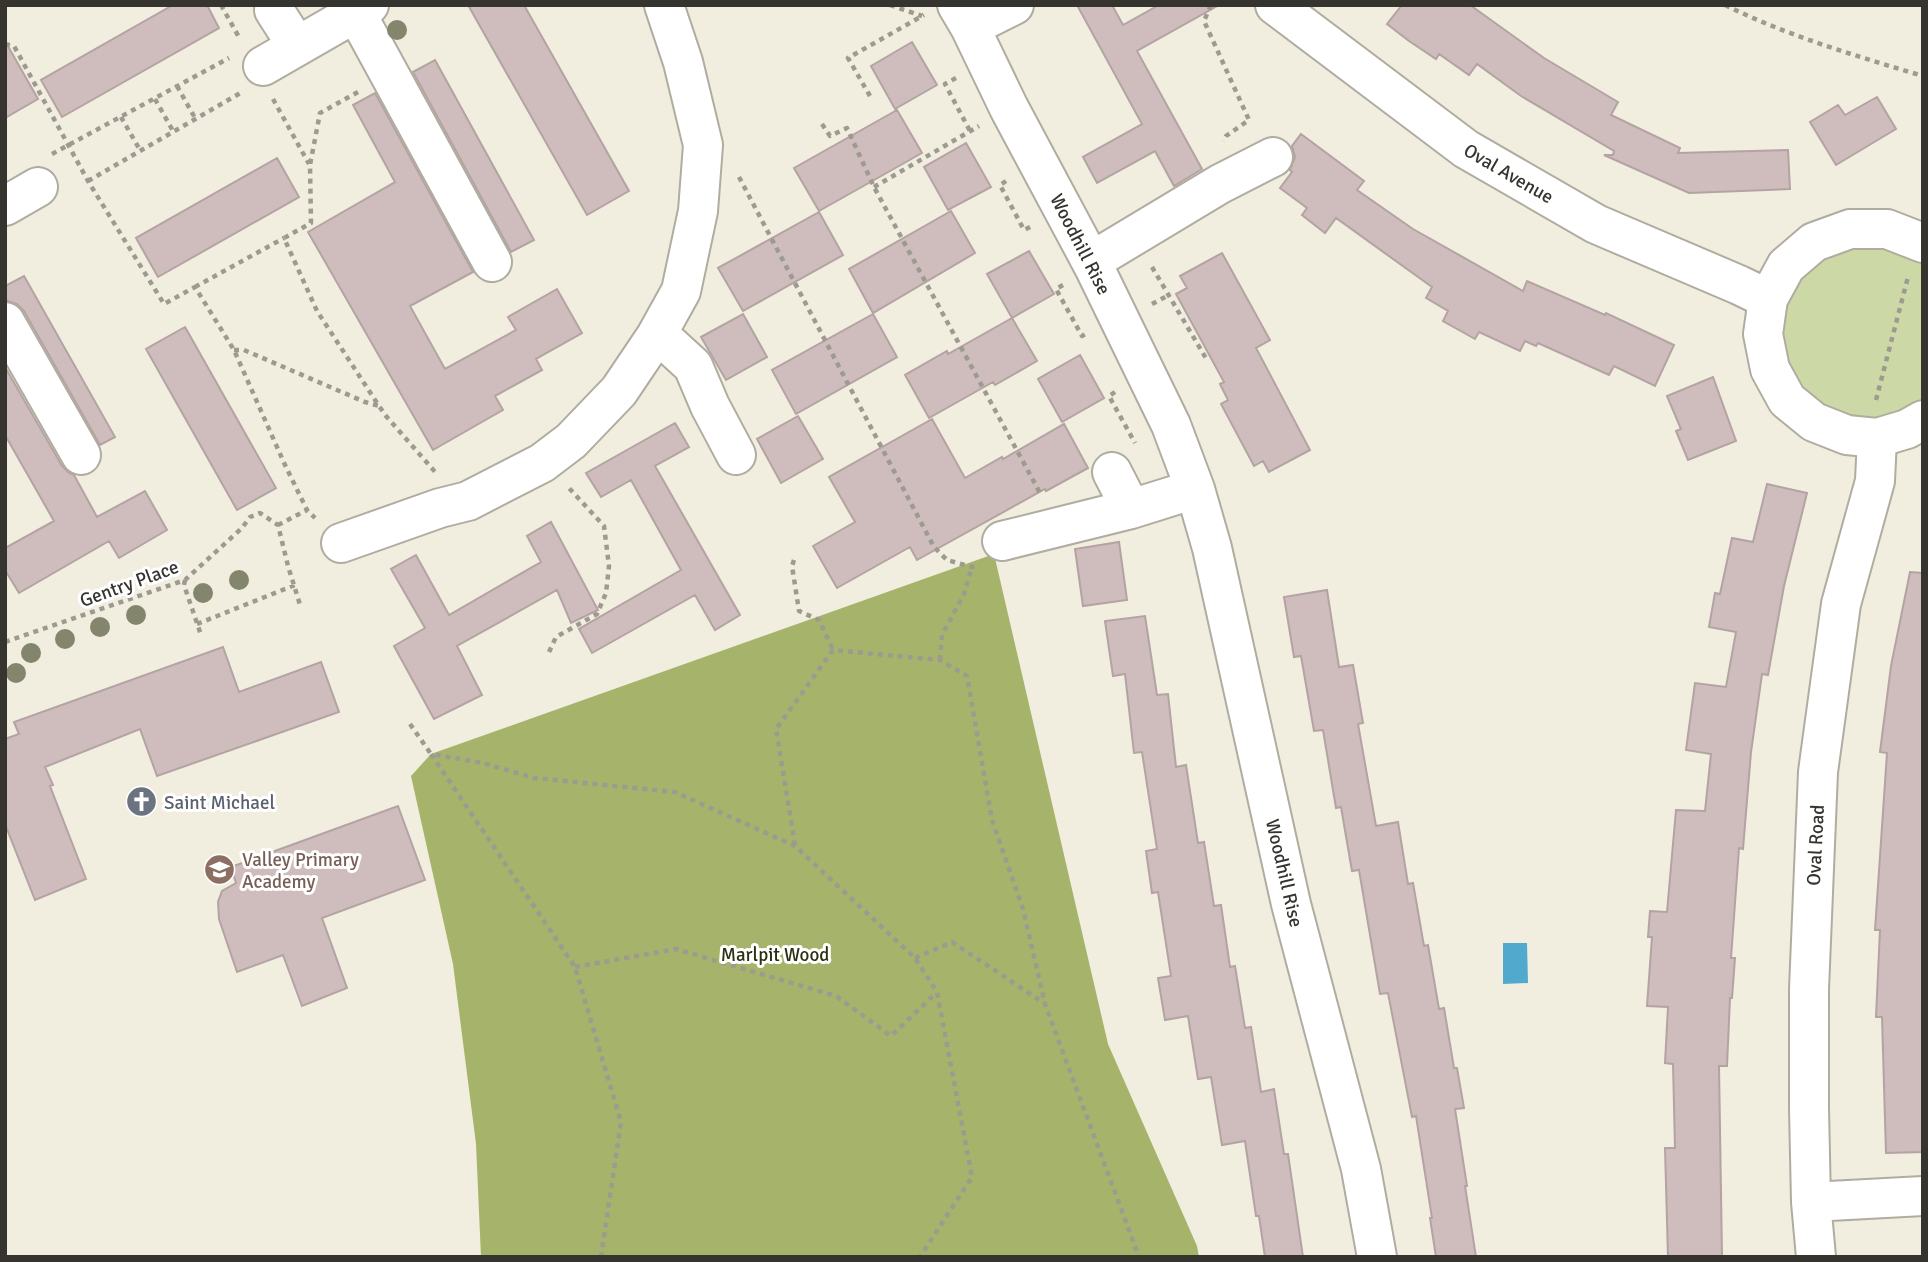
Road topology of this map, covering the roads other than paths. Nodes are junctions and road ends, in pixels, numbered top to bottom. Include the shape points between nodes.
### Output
1 (664, 5) edge
2 (1014, 5) edge
3 (1275, 5) edge
4 (362, 9) edge
5 (274, 10) dead end
6 (946, 15) edge
7 (297, 47) junction
8 (252, 70) road end
9 (1273, 157) dead end
10 (38, 187) dead end
11 (5, 206) edge
12 (1916, 255) edge
13 (1092, 261) junction
14 (492, 262) dead end
15 (1768, 299) junction
16 (5, 322) edge
17 (656, 336) junction
18 (1923, 420) edge
19 (1877, 438) junction
20 (81, 455) dead end
21 (736, 455) dead end
22 (1112, 472) dead end
23 (1195, 489) junction
24 (1131, 509) junction
25 (1002, 541) road end
26 (341, 543) road end
27 (1923, 1196) edge
28 (1811, 1202) junction
29 (1377, 1257) edge
30 (1816, 1257) edge

1 - 17 street via 703,145 698,211 681,291
2 - 6 street
3 - 15 street, Oval Avenue via 1466,149 1596,224
4 - 7 street
4 - 14 street via 390,75
5 - 7 street
6 - 13 street, Woodhill Rise via 1009,108
7 - 8 street
9 - 13 street
10 - 11 street
12 - 15 street via 1887,229 1850,229 1814,242 1786,266
13 - 23 street, Woodhill Rise via 1171,425
15 - 19 street via 1763,334 1770,369 1787,400 1814,422 1847,435
16 - 20 street
17 - 21 street via 693,366
17 - 26 street via 619,391 571,441 542,463 468,501
18 - 19 street
19 - 28 street, Oval Road via 1875,481 1842,604 1818,772 1809,989
22 - 24 street
23 - 24 street
23 - 29 street, Woodhill Rise via 1291,904 1362,1169
24 - 25 street
27 - 28 street
28 - 30 street, Oval Road

